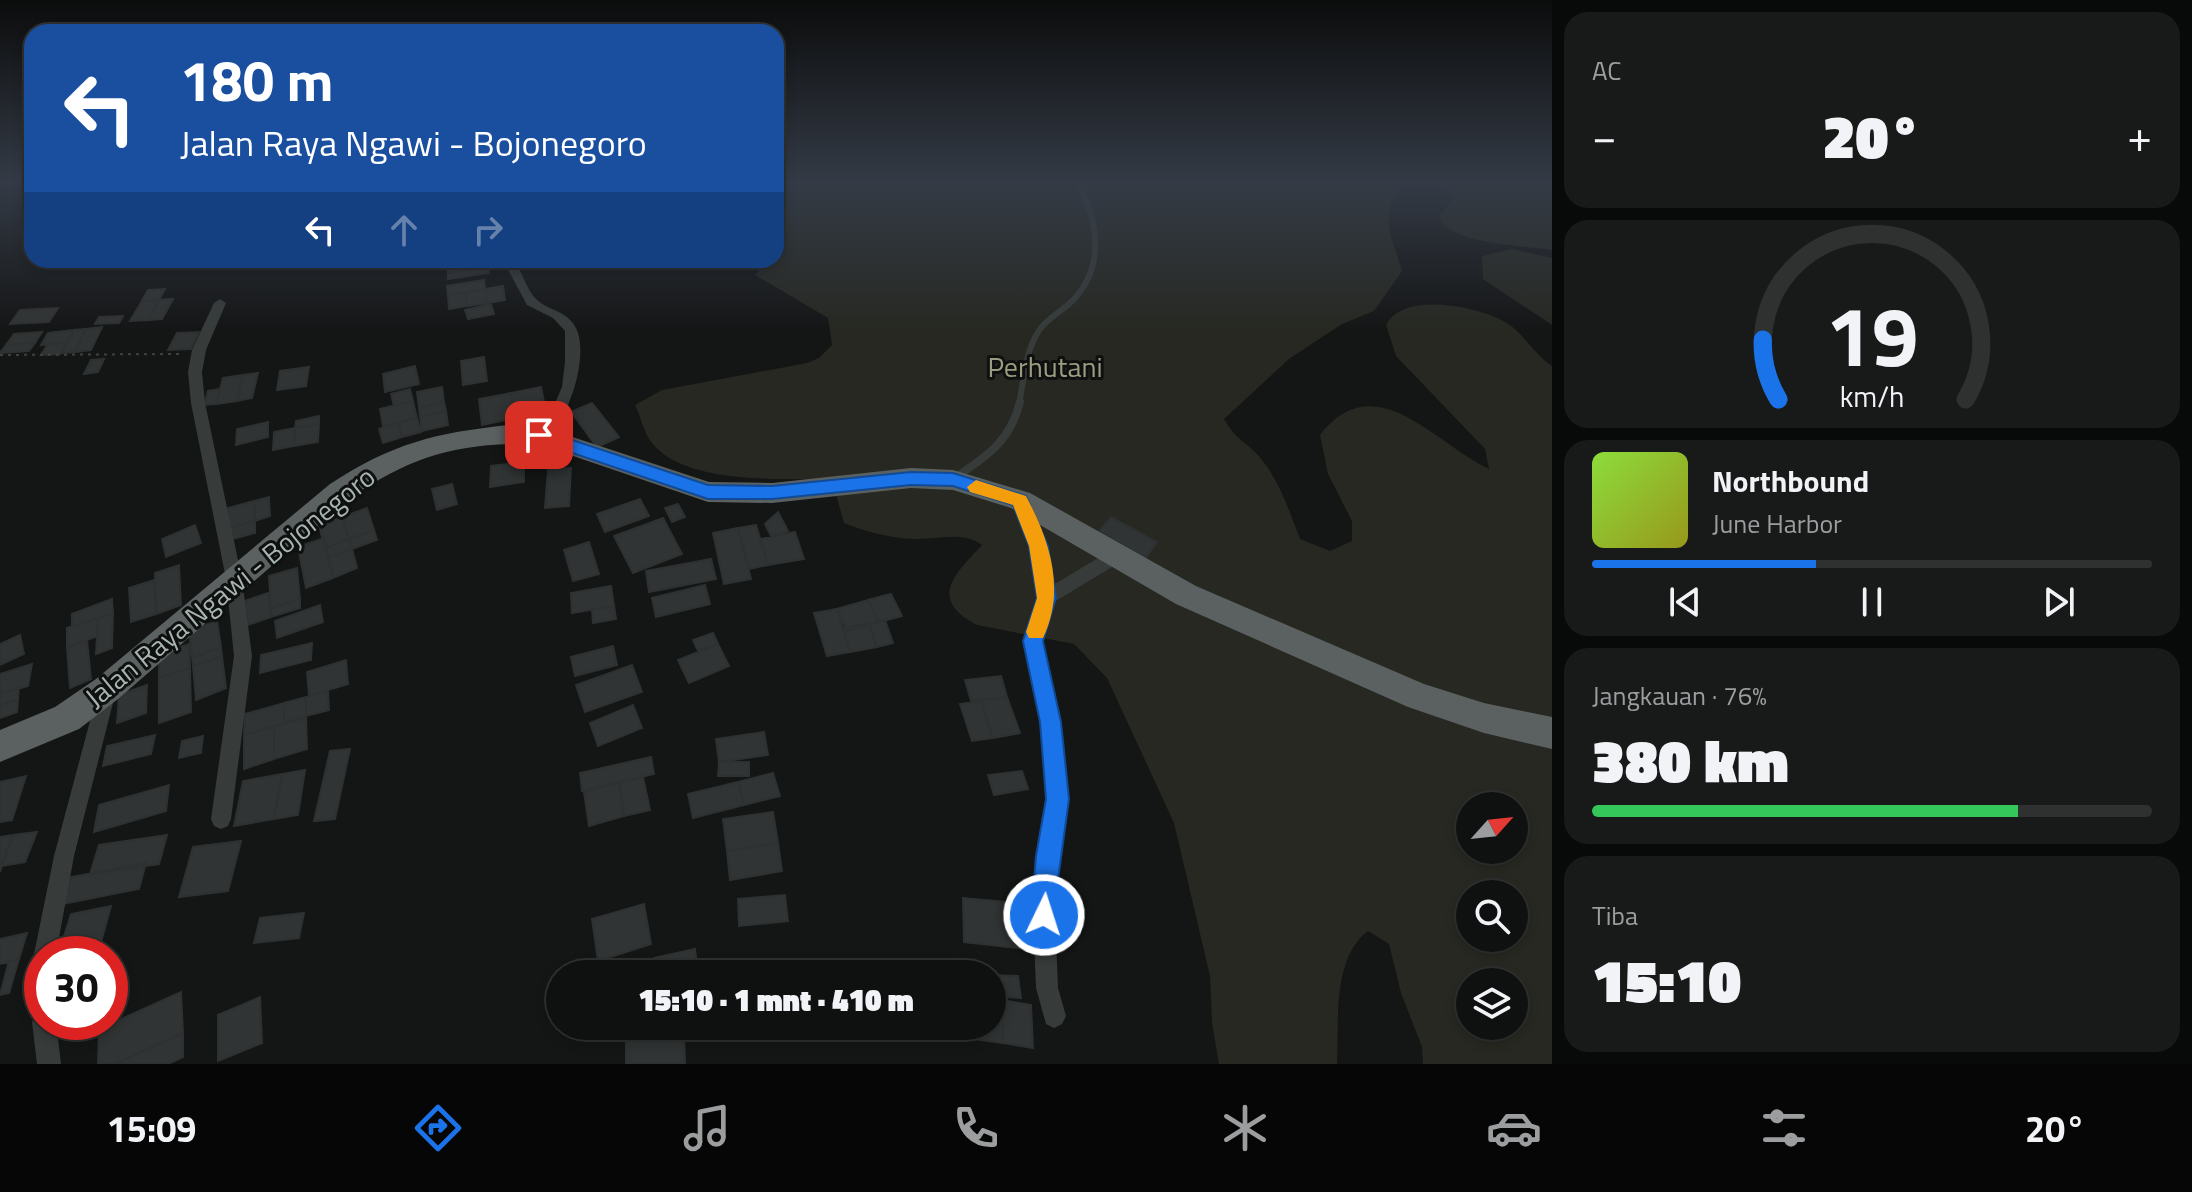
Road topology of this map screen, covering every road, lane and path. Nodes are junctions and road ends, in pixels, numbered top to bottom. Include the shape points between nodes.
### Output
1 (1095, 232) edge
2 (513, 268) edge
3 (220, 303) dead end
4 (198, 354) junction
5 (0, 355) edge
6 (539, 435) junction
7 (953, 480) junction
8 (1020, 500) junction
9 (1116, 556) junction
10 (234, 579) junction
11 (1047, 598) junction
12 (107, 689) junction
13 (1552, 733) edge
14 (0, 746) edge
15 (221, 819) dead end
16 (48, 936) edge
17 (1054, 1016) dead end
18 (46, 1040) edge
19 (49, 1064) edge

1 - 7 lane via 1099,254 1076,297 1037,333 1018,412 1005,440
2 - 6 street via 531,302 558,315 571,330 570,392
3 - 4 street
4 - 5 path
4 - 10 street via 198,403
6 - 7 highway, Jalan Raya Ngawi - Bojonegoro via 708,492 772,493 911,478
6 - 10 highway, Jalan Raya Ngawi - Bojonegoro via 455,440 381,464
7 - 8 highway, Jalan Raya Ngawi - Bojonegoro
8 - 9 highway, Jalan Raya Ngawi - Bojonegoro
8 - 11 street via 1039,546
9 - 11 street
9 - 13 highway, Jalan Raya Ngawi - Bojonegoro via 1186,595 1419,697
10 - 12 highway, Jalan Raya Ngawi - Bojonegoro
10 - 15 street via 243,656
11 - 17 street via 1033,641 1051,722 1058,799 1044,915 1047,988
12 - 14 highway, Jalan Raya Ngawi - Bojonegoro via 67,718
12 - 16 street
18 - 19 street

